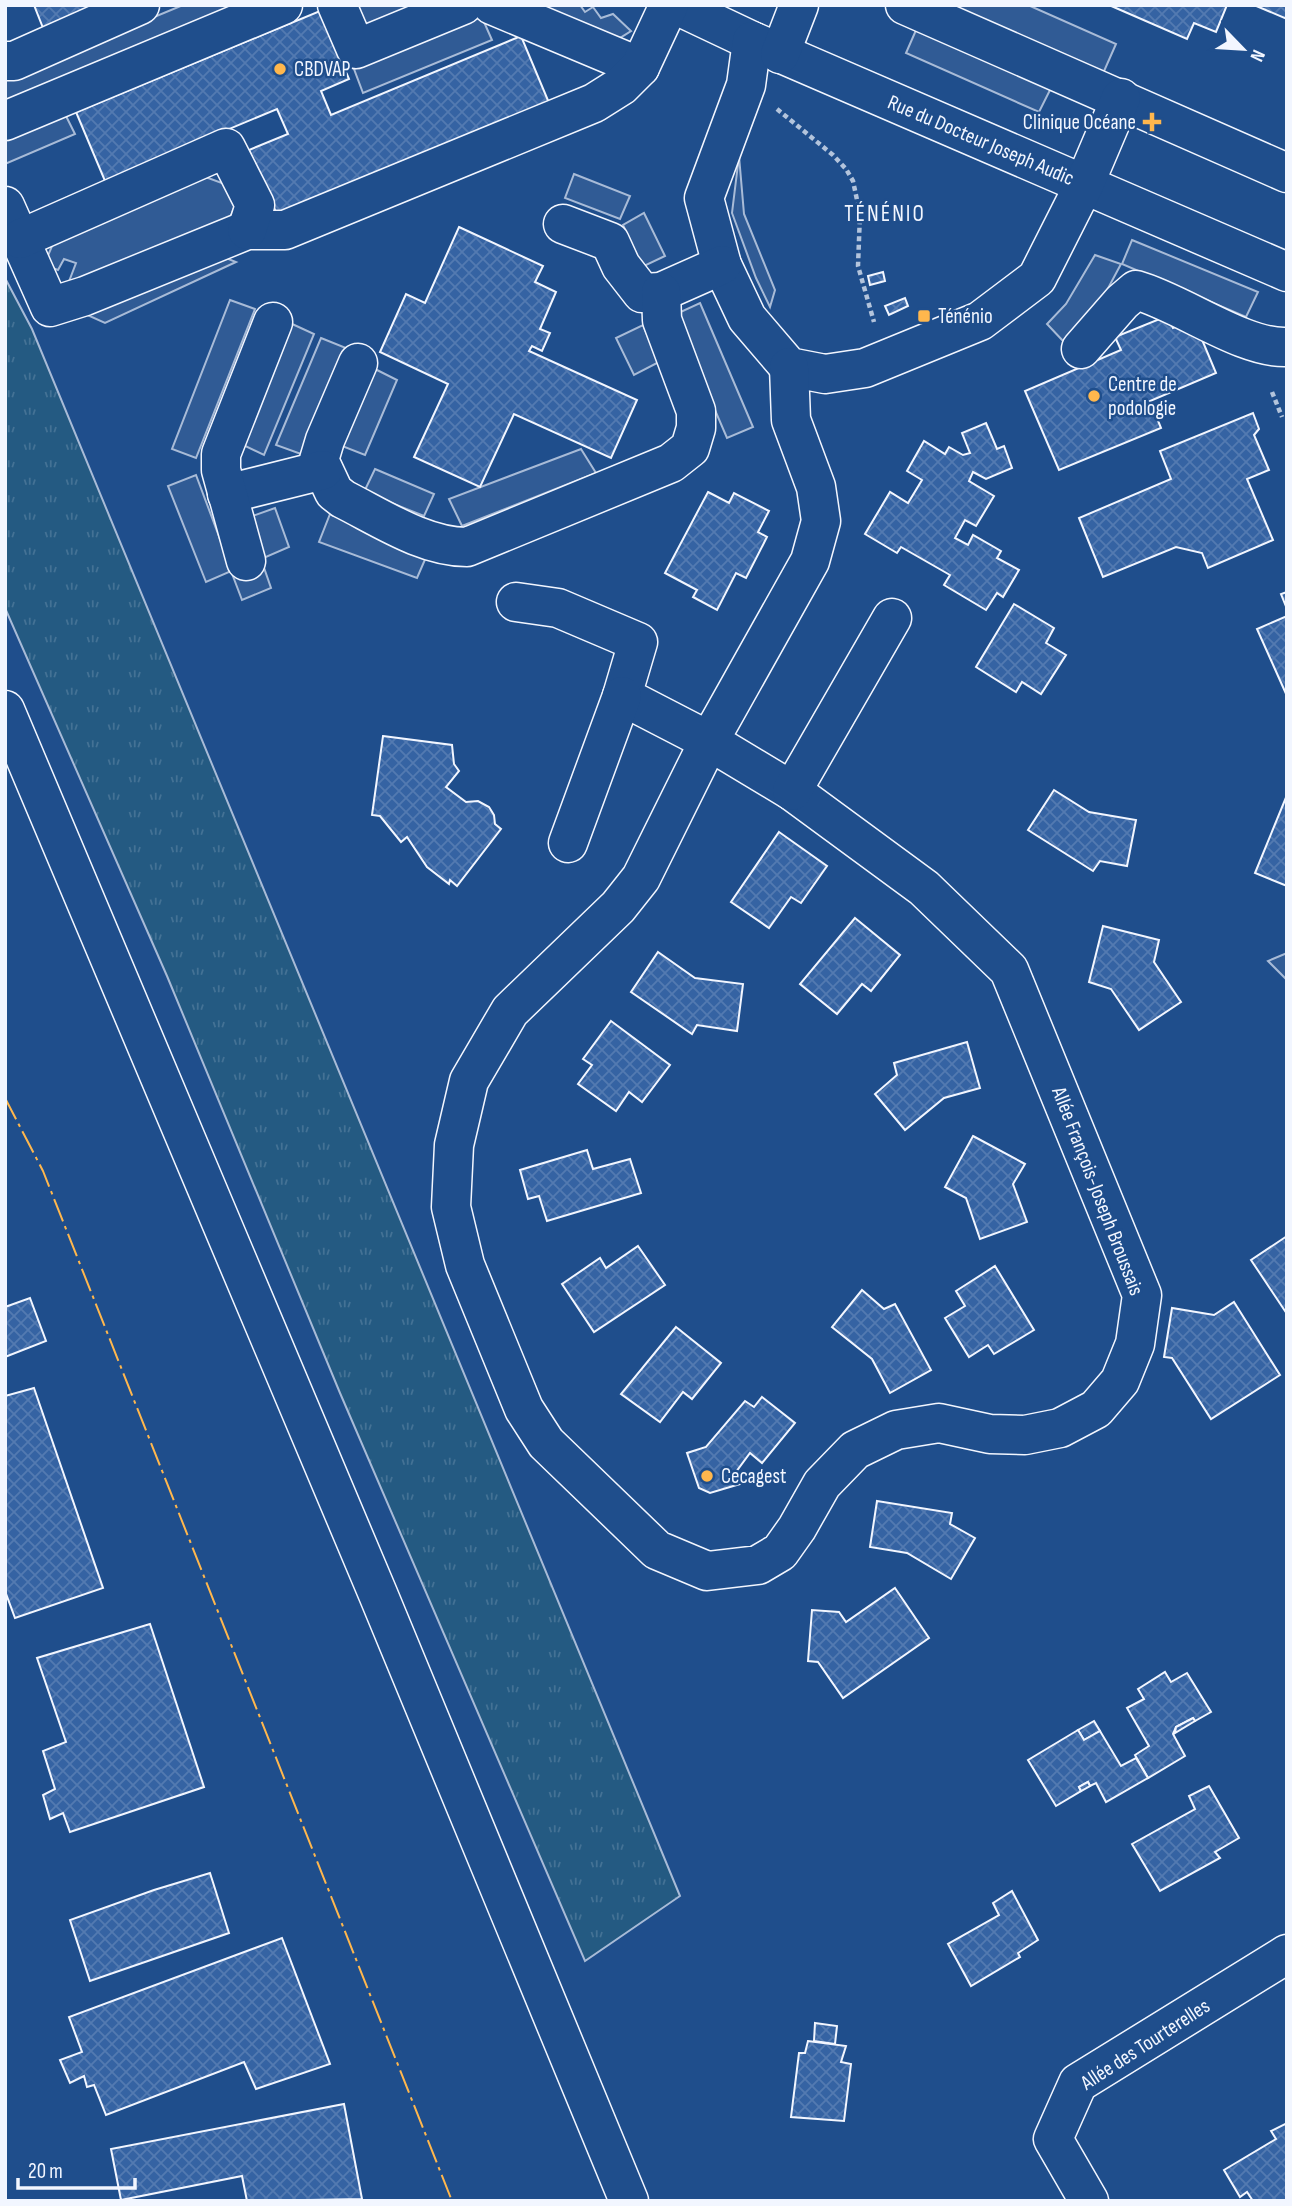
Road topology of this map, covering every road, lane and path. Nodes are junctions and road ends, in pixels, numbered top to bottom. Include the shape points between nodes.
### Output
1 (139, 5) edge
2 (283, 5) edge
3 (337, 5) edge
4 (463, 5) edge
5 (492, 5) edge
6 (669, 5) edge
7 (676, 5) edge
8 (799, 5) edge
9 (905, 5) edge
10 (766, 48) junction
11 (5, 61) edge
12 (640, 66) junction
13 (1121, 98) junction
14 (774, 106) dead end
15 (5, 121) edge
16 (1287, 173) edge
17 (1084, 185) junction
18 (12, 223) edge
19 (563, 224) dead end
20 (247, 230) junction
21 (722, 265) junction
22 (1287, 272) edge
23 (661, 292) junction
24 (272, 322) dead end
25 (875, 325) dead end
26 (1287, 347) edge
27 (1081, 349) dead end
28 (358, 363) dead end
29 (789, 368) junction
30 (1272, 392) dead end
31 (1282, 416) dead end
32 (323, 470) junction
33 (227, 494) junction
34 (246, 561) dead end
35 (516, 602) dead end
36 (892, 618) dead end
37 (622, 696) junction
38 (5, 710) edge
39 (709, 741) junction
40 (792, 791) junction
41 (568, 843) dead end
42 (1287, 1954) edge
43 (629, 2201) edge
44 (1089, 2201) edge

1 - 11 street
2 - 15 street
3 - 4 street via 356,49
5 - 12 street
6 - 12 street
7 - 10 street, Rue du Docteur Joseph Audic
8 - 10 street
9 - 13 street
10 - 17 street, Rue du Docteur Joseph Audic
10 - 21 street via 746,85 704,198
12 - 20 street via 621,86 594,103 285,230
13 - 16 street
13 - 17 street
14 - 25 path via 833,155 853,181 860,215 858,266
17 - 22 street, Rue du Docteur Joseph Audic
17 - 29 street via 1037,278 980,321 865,368 825,374
18 - 20 street via 50,307
18 - 20 street via 226,148 255,205
19 - 23 street via 610,242 642,293
21 - 23 street
21 - 29 street via 747,318
23 - 32 street via 662,320 696,411 690,447 671,463 467,547 425,539 343,499
24 - 33 street via 221,454
26 - 27 street via 1252,342 1158,296 1136,290
28 - 32 street via 325,440 319,460
29 - 39 street, Allée François-Joseph Broussais via 791,420 816,487 821,521 810,561
30 - 31 path
32 - 33 street
33 - 34 street
35 - 37 street via 558,608 638,642
36 - 40 street
37 - 39 street
37 - 41 street
38 - 43 street
39 - 40 street, Allée François-Joseph Broussais
39 - 40 street, Allée François-Joseph Broussais via 641,878 618,907 510,1011 469,1081 454,1145 451,1208 465,1265 524,1409 546,1443 657,1550 707,1571 758,1565 780,1552 822,1484 855,1450 896,1430 939,1423 990,1434 1025,1435 1059,1429 1096,1409 1121,1381 1135,1344 1142,1295 1009,970 924,888
42 - 44 street, Allée des Tourterelles via 1077,2083 1053,2139

